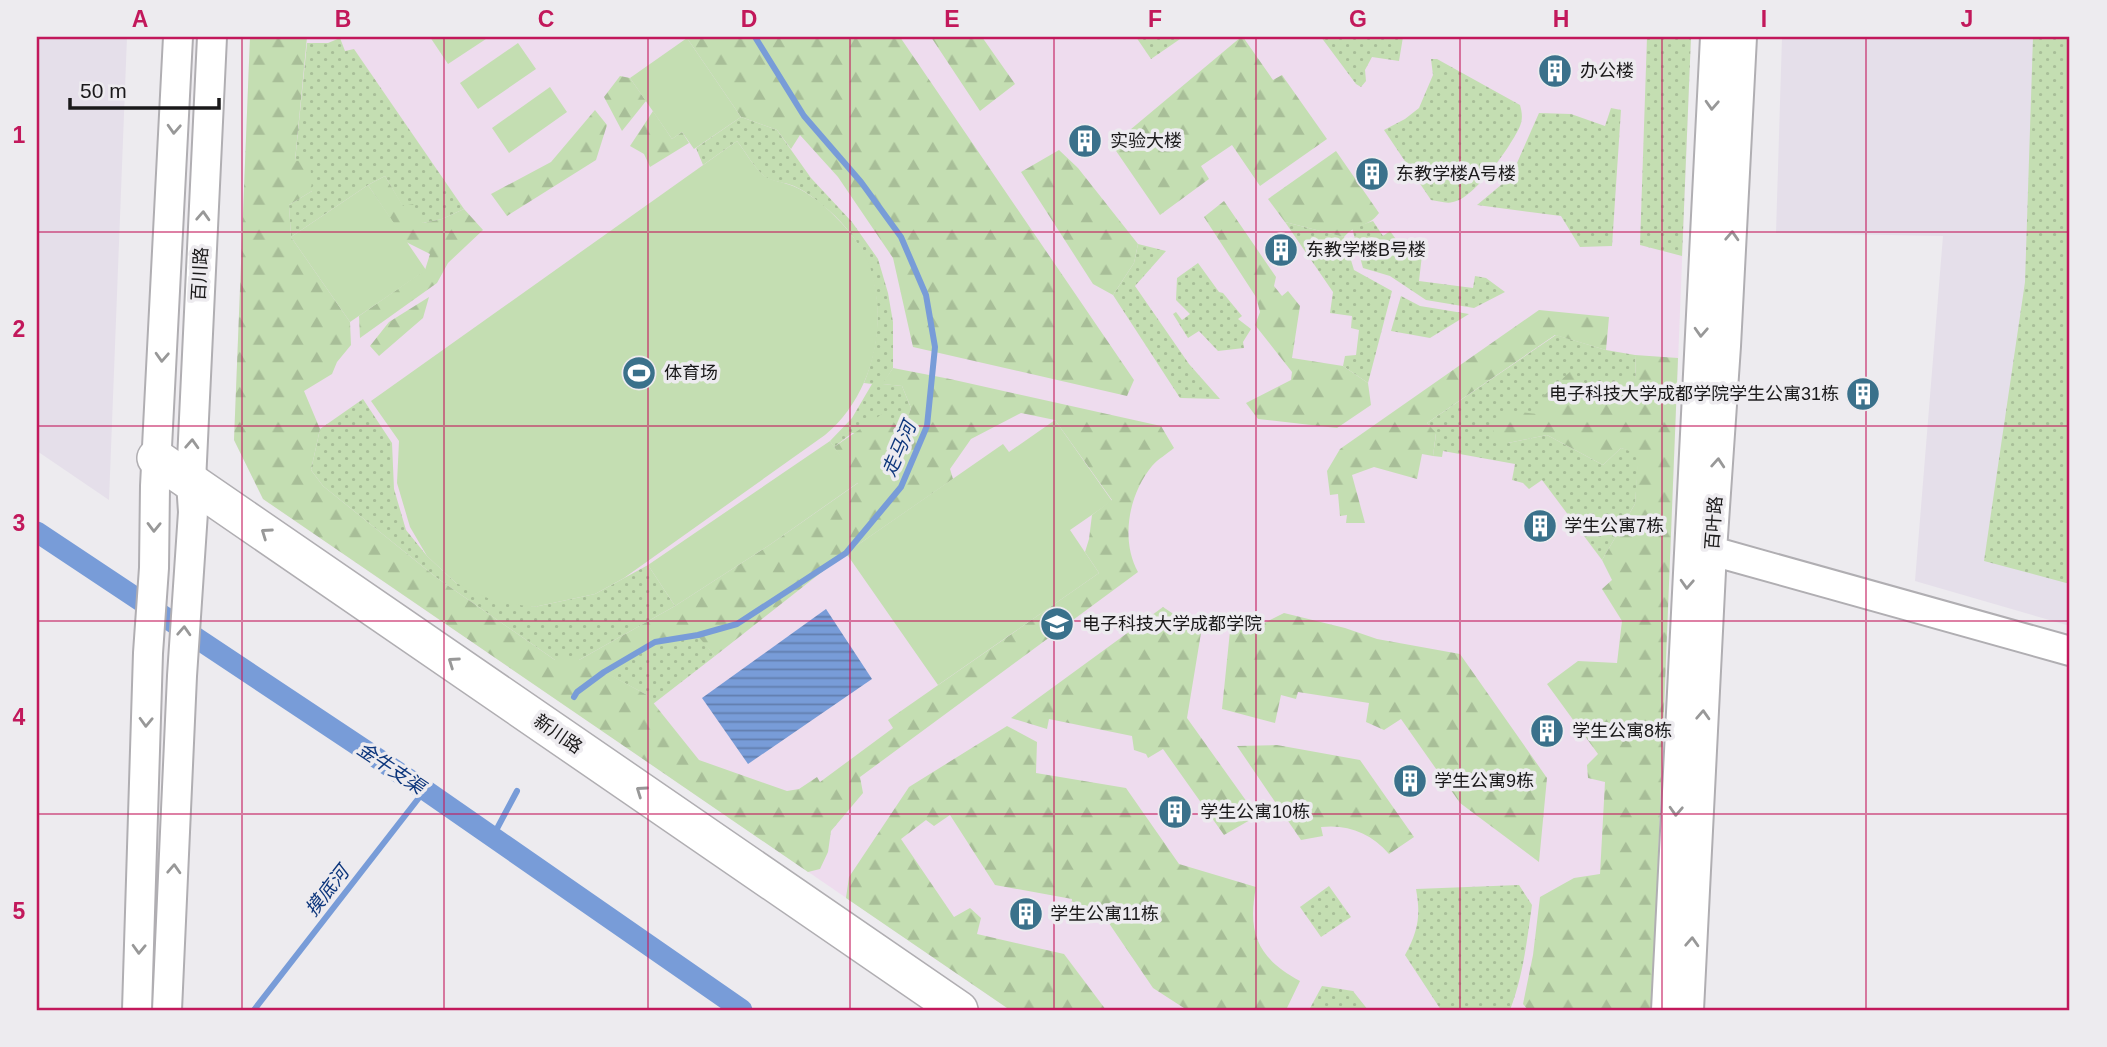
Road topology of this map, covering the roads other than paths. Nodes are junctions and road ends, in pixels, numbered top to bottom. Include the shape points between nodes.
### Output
1 (178, 37) edge
2 (212, 37) edge
3 (1715, 37) edge
4 (1742, 37) edge
5 (156, 472) junction
6 (192, 497) junction
7 (1700, 551) junction
8 (2070, 651) edge
9 (137, 1010) edge
10 (167, 1010) edge
11 (918, 1010) edge
12 (959, 1010) edge
13 (1666, 1010) edge
14 (1689, 1010) edge

1 -> 5 street, 百川路
6 -> 2 street, 百川路
3 -> 7 street, 百叶路
7 -> 4 street, 百叶路 via 1727,334
5 - 6 main road, 新川路
5 -> 9 street, 百川路
10 -> 6 street, 百川路
6 - 11 main road, 新川路
12 -> 6 main road, 新川路
7 - 8 street
7 -> 13 street, 百叶路
14 -> 7 street, 百叶路

